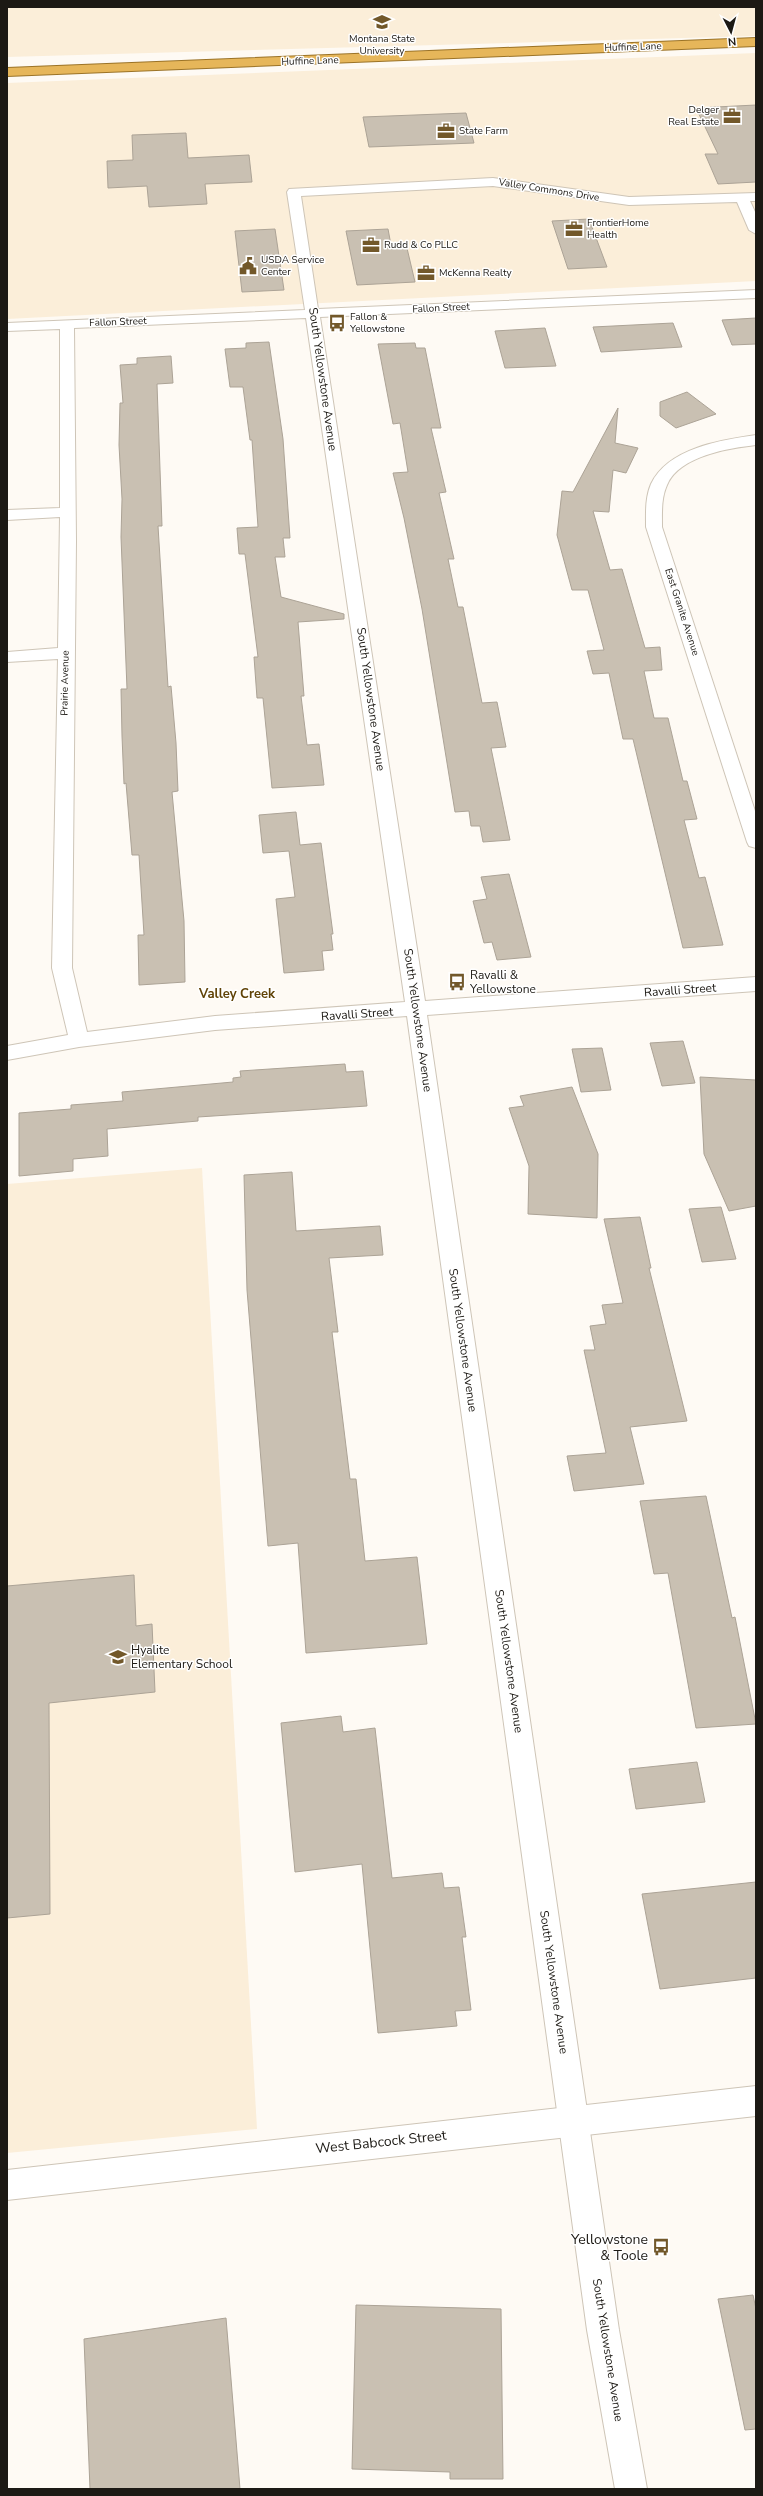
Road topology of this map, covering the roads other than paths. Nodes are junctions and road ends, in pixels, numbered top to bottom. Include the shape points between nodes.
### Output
1 (756, 42) edge
2 (7, 72) edge
3 (294, 192) joint
4 (742, 197) junction
5 (756, 197) edge
6 (756, 230) edge
7 (756, 294) edge
8 (314, 314) junction
9 (67, 324) junction
10 (7, 327) edge
11 (756, 440) edge
12 (67, 512) junction
13 (7, 515) edge
14 (65, 654) junction
15 (7, 657) edge
16 (756, 842) edge
17 (756, 984) edge
18 (416, 1010) junction
19 (79, 1040) junction
20 (7, 1053) edge
21 (756, 2101) edge
22 (574, 2121) junction
23 (7, 2185) edge
24 (631, 2489) edge

1 - 2 highway, Huffine Lane
3 - 4 street, Valley Commons Drive via 493,182 629,201
3 - 8 street, South Yellowstone Avenue
4 - 5 street, Valley Commons Drive
4 - 6 street
7 - 8 street, Fallon Street
8 - 9 street, Fallon Street
8 - 18 street, South Yellowstone Avenue
9 - 10 street, Fallon Street
9 - 12 street, Prairie Avenue
11 - 16 street, East Granite Avenue via 737,442 691,456 665,474 654,500 654,526
12 - 13 street
12 - 14 street, Prairie Avenue
14 - 15 street
14 - 19 street, Prairie Avenue via 62,968
17 - 18 street, Ravalli Street
18 - 19 street, Ravalli Street via 215,1023
18 - 22 street, South Yellowstone Avenue
19 - 20 street, Ravalli Street
21 - 22 street, West Babcock Street
22 - 23 street, West Babcock Street
22 - 24 street, South Yellowstone Avenue via 603,2330

